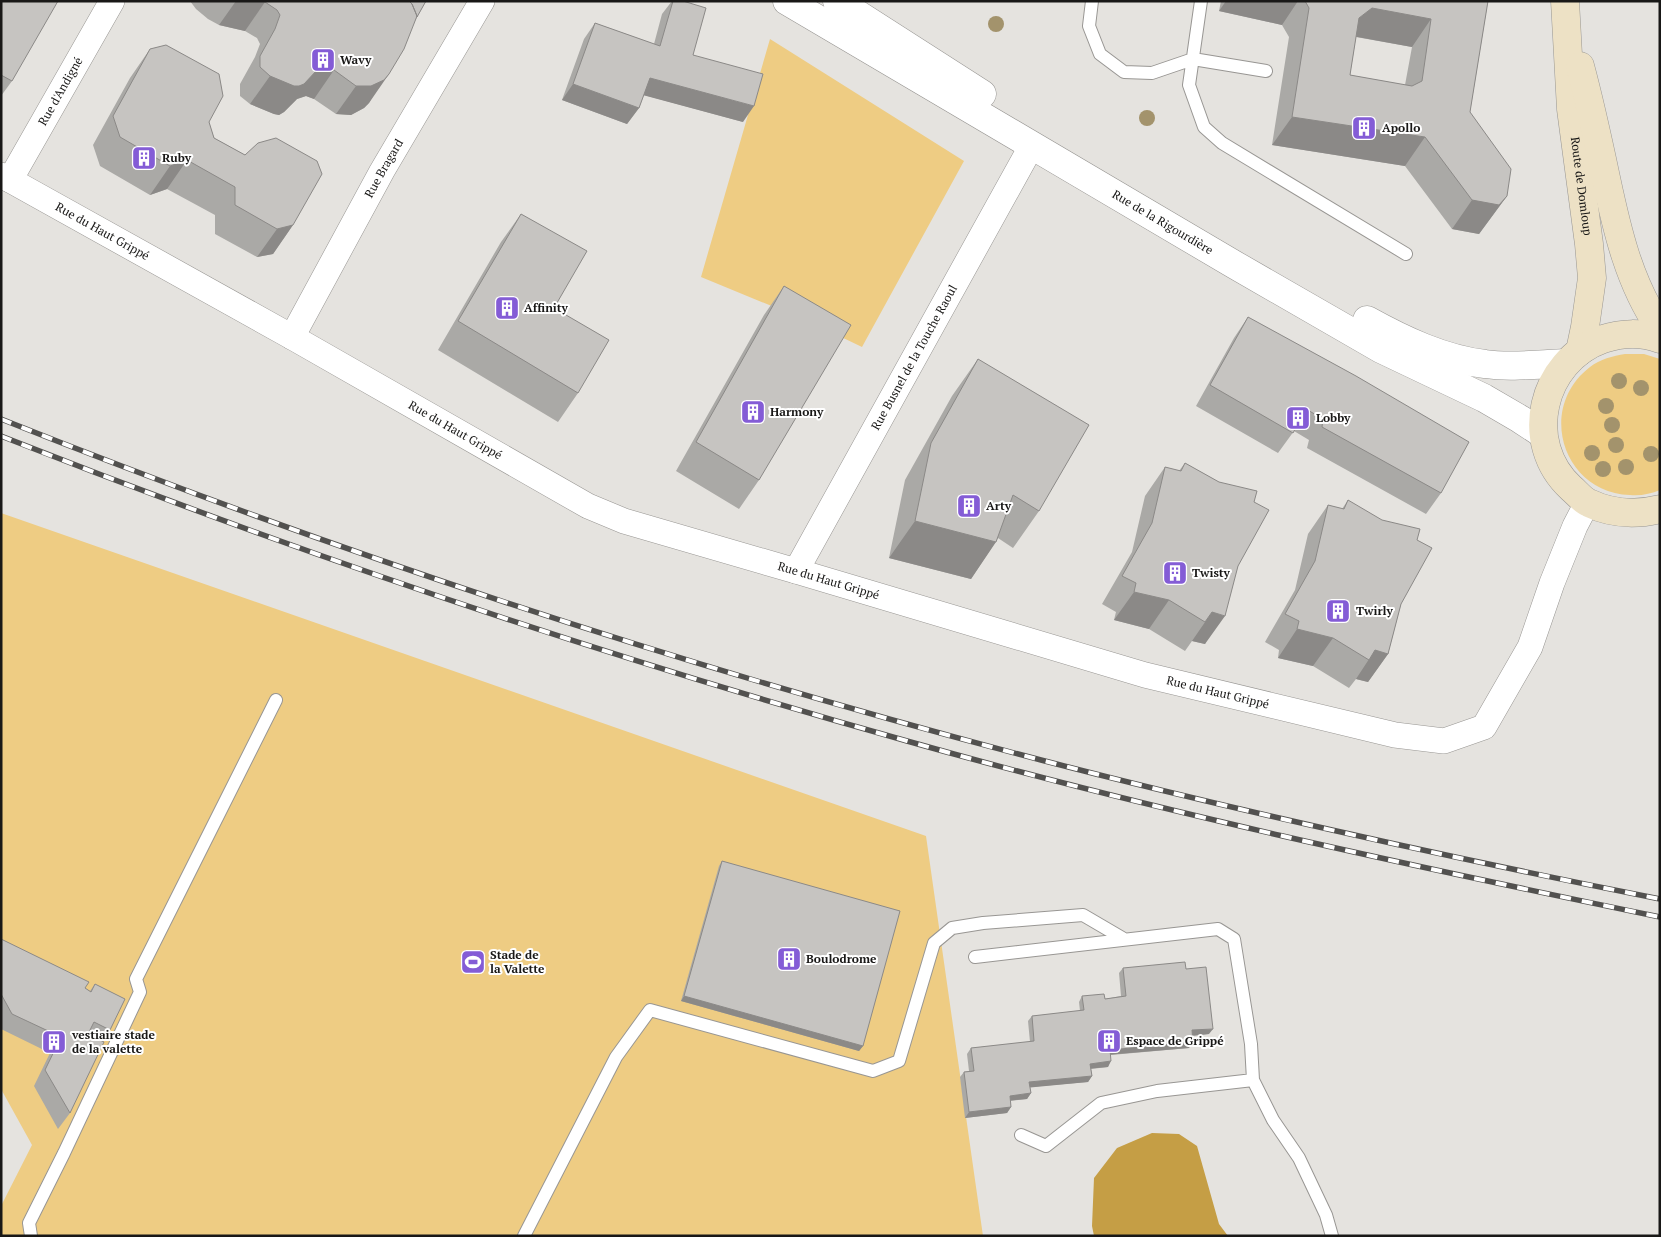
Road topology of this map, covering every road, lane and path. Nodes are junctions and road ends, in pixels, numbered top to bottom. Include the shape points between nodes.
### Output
1 (112, 1) edge
2 (482, 1) edge
3 (787, 1) edge
4 (837, 1) edge
5 (1092, 1) edge
6 (1201, 1) edge
7 (1566, 11) edge
8 (1193, 59) junction
9 (1266, 71) dead end
10 (1032, 145) junction
11 (6, 178) edge
12 (1406, 254) dead end
13 (1660, 328) edge
14 (292, 337) junction
15 (1660, 339) edge
16 (1573, 357) junction
17 (1544, 434) junction
18 (1587, 503) junction
19 (1655, 514) edge
20 (796, 571) junction
21 (276, 700) dead end
22 (1124, 939) junction
23 (975, 957) dead end
24 (1253, 1080) junction
25 (1021, 1136) dead end
26 (31, 1236) edge
27 (524, 1236) edge
28 (1332, 1236) edge

1 - 11 street, Rue d'Andigné
2 - 14 street, Rue Bragard via 382,171
3 - 10 street, Rue de la Rigourdière
4 - 16 street, Rue de la Rigourdière via 969,87 1387,331 1457,359 1484,364
5 - 8 lane via 1089,26 1100,54 1124,72 1152,73
6 - 8 lane
7 - 13 main road, Route de Domloup via 1619,239 1630,271
7 - 16 main road, Route de Domloup via 1571,109 1592,278 1586,327
8 - 9 lane
8 - 12 lane via 1189,85 1204,127 1222,143
10 - 17 street, Rue de la Rigourdière via 1382,349 1484,398
10 - 20 street, Rue Busnel de la Touche Raoul
11 - 14 street, Rue du Haut Grippé
14 - 20 street, Rue du Haut Grippé via 588,506 624,521
15 - 16 main road via 1640,334 1609,337 1594,342
16 - 17 main road via 1550,389 1544,412
17 - 18 main road via 1555,468 1565,483
18 - 19 main road via 1610,511
18 - 20 street, Rue du Haut Grippé via 1574,526 1530,647 1484,727 1444,741 1395,735 1145,675
21 - 26 lane via 136,979 140,992 29,1223
22 - 23 lane
22 - 24 lane via 1218,929 1234,940 1251,1044
22 - 27 lane via 1083,915 952,928 934,944 899,1061 873,1071 650,1010 616,1057
24 - 25 lane via 1101,1103 1046,1146
24 - 28 lane via 1273,1120 1300,1158

